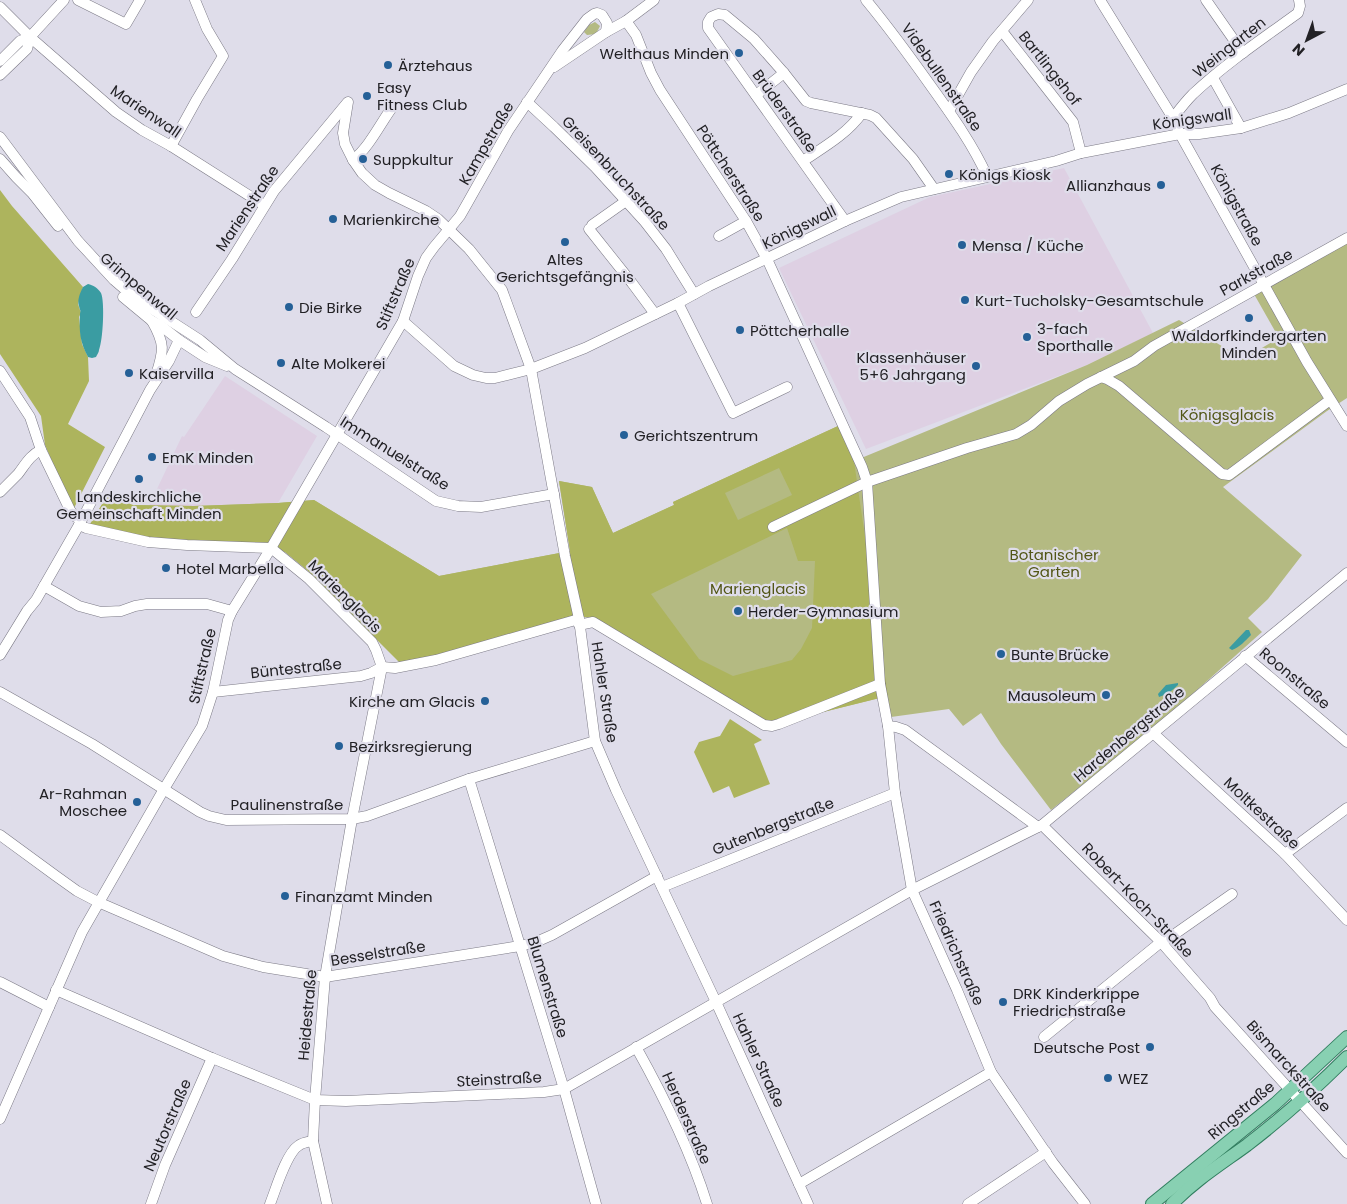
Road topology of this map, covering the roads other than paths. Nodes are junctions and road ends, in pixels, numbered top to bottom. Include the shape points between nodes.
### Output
1 (64, 0) edge
2 (78, 0) edge
3 (140, 0) edge
4 (195, 0) edge
5 (654, 0) edge
6 (866, 0) edge
7 (1028, 0) edge
8 (1206, 0) edge
9 (1299, 0) edge
10 (1105, 2) edge
11 (0, 7) edge
12 (626, 21) junction
13 (1002, 31) junction
14 (606, 32) junction
15 (30, 37) junction
16 (14, 47) junction
17 (1243, 53) junction
18 (0, 56) edge
19 (0, 61) edge
20 (549, 71) junction
21 (784, 73) junction
22 (0, 76) edge
23 (1213, 78) junction
24 (1347, 89) edge
25 (756, 95) junction
26 (348, 102) joint
27 (527, 102) junction
28 (391, 108) dead end
29 (949, 111) junction
30 (862, 113) junction
31 (1173, 118) junction
32 (1241, 128) junction
33 (1180, 134) junction
34 (0, 137) edge
35 (170, 146) junction
36 (1081, 153) junction
37 (0, 158) edge
38 (353, 160) junction
39 (803, 161) junction
40 (987, 176) junction
41 (934, 189) junction
42 (626, 201) junction
43 (264, 205) junction
44 (746, 221) junction
45 (845, 221) junction
46 (448, 230) junction
47 (719, 236) dead end
48 (1347, 238) edge
49 (767, 259) junction
50 (1264, 285) junction
51 (694, 294) junction
52 (678, 303) junction
53 (196, 312) dead end
54 (655, 314) junction
55 (152, 321) junction
56 (403, 321) junction
57 (173, 323) junction
58 (179, 340) junction
59 (531, 369) junction
60 (235, 370) junction
61 (0, 371) edge
62 (1101, 377) junction
63 (787, 387) dead end
64 (150, 390) junction
65 (1330, 400) junction
66 (1343, 412) edge
67 (1347, 426) edge
68 (337, 435) junction
69 (41, 450) junction
70 (867, 482) junction
71 (0, 492) edge
72 (554, 494) junction
73 (80, 522) junction
74 (773, 526) dead end
75 (271, 548) junction
76 (1347, 573) edge
77 (44, 586) junction
78 (232, 611) junction
79 (579, 622) junction
80 (0, 655) edge
81 (1246, 656) junction
82 (382, 667) junction
83 (880, 684) junction
84 (0, 692) edge
85 (213, 692) junction
86 (888, 726) junction
87 (1153, 733) junction
88 (595, 741) junction
89 (1347, 742) edge
90 (469, 779) junction
91 (164, 789) junction
92 (895, 793) junction
93 (1347, 808) edge
94 (352, 819) junction
95 (1040, 826) junction
96 (0, 835) edge
97 (1285, 854) junction
98 (657, 876) junction
99 (662, 887) junction
100 (912, 890) junction
101 (1232, 894) dead end
102 (98, 902) junction
103 (1347, 920) edge
104 (1161, 942) junction
105 (520, 946) junction
106 (325, 977) junction
107 (0, 982) edge
108 (56, 990) junction
109 (1210, 998) joint
110 (716, 1002) junction
111 (49, 1006) junction
112 (1044, 1037) dead end
113 (1347, 1037) edge
114 (636, 1047) junction
115 (1347, 1057) edge
116 (212, 1058) junction
117 (991, 1072) junction
118 (564, 1089) junction
119 (1290, 1090) junction
120 (315, 1100) junction
121 (1300, 1101) junction
122 (0, 1119) edge
123 (313, 1141) junction
124 (1046, 1152) junction
125 (1347, 1153) edge
126 (800, 1184) junction
127 (151, 1204) edge
128 (270, 1204) edge
129 (327, 1204) edge
130 (596, 1204) edge
131 (707, 1204) edge
132 (808, 1204) edge
133 (968, 1204) edge
134 (1085, 1204) edge
135 (1152, 1204) edge
136 (1172, 1204) edge

1 - 15 street
2 - 3 street via 126,24
4 - 35 street via 223,56
5 - 12 street, Kampstraße
6 - 29 street, Videbullenstraße
7 - 13 street
8 - 17 street
9 - 17 street, Weingarten via 1298,13
10 - 31 street, Königstraße
11 - 15 street, Marienwall
12 - 14 street, Kampstraße
12 - 44 street, Pöttcherstraße via 636,35 667,103
13 - 29 street
13 - 36 street, Bartlingshof via 1073,122
14 - 20 street, Kampstraße
14 - 20 street, Kampstraße via 605,18 594,14 578,30
15 - 16 street
15 - 22 street via 27,49
15 - 35 street, Marienwall via 116,112
16 - 18 street
16 - 19 street
17 - 23 street, Weingarten
20 - 27 street, Kampstraße
21 - 25 street
21 - 25 street, Brüderstraße via 743,29 724,15 711,16 708,28
21 - 30 street via 806,101
23 - 31 street, Weingarten
23 - 32 street, Königswall
24 - 32 street, Königswall
25 - 39 street, Brüderstraße
26 - 38 street, Hahler Straße via 343,133
26 - 43 street, Marienstraße
27 - 42 street, Greisenbruchstraße
27 - 46 street, Kampstraße via 460,216
28 - 38 street via 366,148
29 - 40 street, Videbullenstraße
30 - 39 street via 849,128
30 - 41 street via 876,118
31 - 33 street, Königstraße
32 - 33 street, Königswall
33 - 36 street, Königswall
33 - 50 street, Königstraße
34 - 57 street, Grimpenwall via 88,253 135,298
35 - 43 street, Marienwall
36 - 40 street, Königswall
37 - 55 street, Grimpenwall via 96,272
38 - 46 street, Hahler Straße via 375,185 438,219
39 - 45 street, Brüderstraße
40 - 41 street, Königswall
41 - 45 street, Königswall via 901,197
42 - 51 street, Greisenbruchstraße via 666,250
42 - 54 street via 590,227
43 - 53 street, Marienstraße
44 - 47 street
44 - 49 street, Pöttcherstraße
45 - 49 street, Königswall
46 - 56 street, Stiftstraße via 426,258
46 - 59 street, Hahler Straße via 469,249 502,290
48 - 50 street, Parkstraße
49 - 51 street, Königswall
49 - 70 street, Pöttcherstraße
50 - 62 street, Parkstraße
50 - 65 street, Königstraße
51 - 52 street, Königswall
52 - 54 street, Königswall
52 - 63 street via 734,413
54 - 59 street, Königswall via 585,348
55 - 58 street, Grimpenwall
55 - 64 street via 163,350
56 - 59 street, Königswall via 454,366 473,375 495,378
56 - 68 street, Stiftstraße
57 - 58 street, Grimpenwall
57 - 60 street, Immanuelstraße via 204,343
58 - 60 street, Immanuelstraße via 205,357
58 - 64 street via 170,361
59 - 72 street, Hahler Straße
60 - 68 street, Immanuelstraße
61 - 69 street via 30,417
62 - 65 street via 1119,386 1222,474 1229,475
62 - 70 street via 1059,401 1016,434
64 - 73 street
65 - 66 street, Königstraße
66 - 67 street, Königstraße
68 - 72 street, Immanuelstraße via 436,501 480,507
68 - 75 street, Stiftstraße
69 - 71 street
69 - 73 street via 70,510
70 - 74 street
70 - 83 street
72 - 79 street, Hahler Straße
73 - 75 street via 86,528 148,542
73 - 77 street
75 - 78 street, Stiftstraße
75 - 82 street, Marienglacis via 309,579 372,642
76 - 81 street, Hardenbergstraße
77 - 78 street via 79,606 101,612 147,604 207,604
77 - 80 street
78 - 85 street, Stiftstraße
79 - 82 street via 436,660 395,668
79 - 83 street via 593,622 764,725 779,724
79 - 88 street, Hahler Straße
81 - 87 street, Hardenbergstraße
81 - 89 street, Roonstraße
82 - 85 street, Büntestraße via 361,676
82 - 94 street, Heidestraße
83 - 86 street, Friedrichstraße
84 - 91 street, Paulinenstraße
85 - 91 street, Stiftstraße via 202,726
86 - 92 street, Friedrichstraße
86 - 95 street, Robert-Koch-Straße via 905,730
87 - 95 street, Hardenbergstraße
87 - 97 street, Moltkestraße
88 - 90 street, Paulinenstraße
88 - 98 street, Hahler Straße
90 - 94 street, Paulinenstraße
90 - 105 street, Blumenstraße
91 - 94 street, Paulinenstraße via 200,812 226,820
91 - 102 street, Stiftstraße
92 - 99 street, Gutenbergstraße
92 - 100 street, Friedrichstraße
93 - 97 street
94 - 106 street, Heidestraße
95 - 100 street, Hardenbergstraße
95 - 104 street, Robert-Koch-Straße
96 - 102 street, Besselstraße
97 - 103 street, Moltkestraße
98 - 99 street, Hahler Straße
98 - 105 street, Besselstraße via 552,935
99 - 110 street, Hahler Straße
100 - 110 street, Steinstraße
100 - 117 street, Friedrichstraße
101 - 104 street
102 - 106 street, Besselstraße via 224,956
102 - 108 street, Stiftstraße
104 - 109 street, Robert-Koch-Straße
104 - 112 street
105 - 106 street, Besselstraße
105 - 118 street, Blumenstraße
106 - 120 street, Heidestraße
107 - 111 street
108 - 111 street, Stiftstraße
108 - 116 street, Steinstraße
109 - 119 street, Bismarckstraße
110 - 114 street, Steinstraße
110 - 126 street, Hahler Straße
111 - 122 street, Stiftstraße
113 - 119 main road, Ringstraße
114 - 118 street, Steinstraße
114 - 131 street, Herderstraße via 683,1141
115 - 121 main road, Ringstraße
116 - 120 street, Steinstraße
116 - 127 street, Neutorstraße
117 - 124 street, Friedrichstraße
117 - 126 street
118 - 120 street, Steinstraße via 376,1100
118 - 130 street, Blumenstraße
119 - 121 street, Bismarckstraße
119 - 135 main road, Ringstraße
120 - 123 street, Heidestraße
121 - 125 street, Bismarckstraße
121 - 136 main road, Ringstraße
123 - 128 street via 305,1142 290,1154
123 - 129 street, Heidestraße
124 - 133 street
124 - 134 street, Friedrichstraße
126 - 132 street, Hahler Straße

